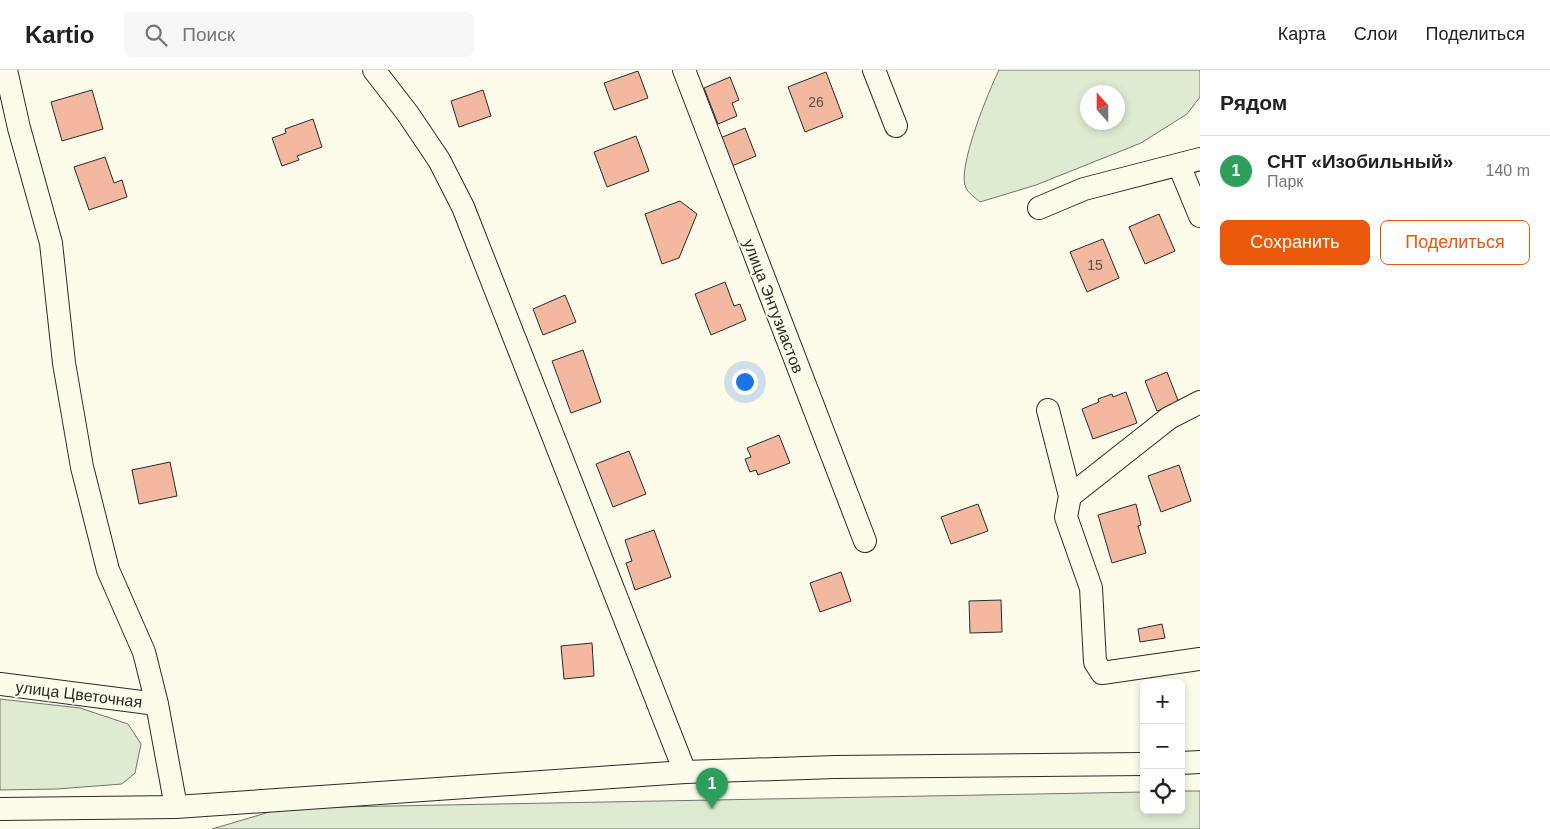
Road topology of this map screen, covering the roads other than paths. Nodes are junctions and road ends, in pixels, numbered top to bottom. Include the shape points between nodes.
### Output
1 (6, 70) edge
2 (374, 70) edge
3 (684, 70) edge
4 (874, 70) edge
5 (896, 126) dead end
6 (1190, 162) edge
7 (1039, 208) dead end
8 (1200, 216) edge
9 (1200, 402) edge
10 (1048, 410) dead end
11 (1070, 496) junction
12 (865, 541) dead end
13 (1200, 659) edge
14 (0, 684) edge
15 (157, 704) junction
16 (1200, 762) edge
17 (1185, 763) edge
18 (1140, 764) edge
19 (685, 772) junction
20 (176, 806) junction
21 (0, 809) edge

1 - 15 street via 18,128 51,243 64,363 82,467 108,570 144,652
2 - 19 street via 439,160 463,207
3 - 12 street, улица Энтузиастов
4 - 5 street
6 - 7 street via 1084,189
6 - 8 street
9 - 11 street via 1169,418
10 - 11 street
11 - 13 street via 1066,518 1091,588 1095,662 1102,673
14 - 15 street, улица Цветочная
15 - 20 street
16 - 17 street
18 - 19 street
19 - 20 street
20 - 21 street

